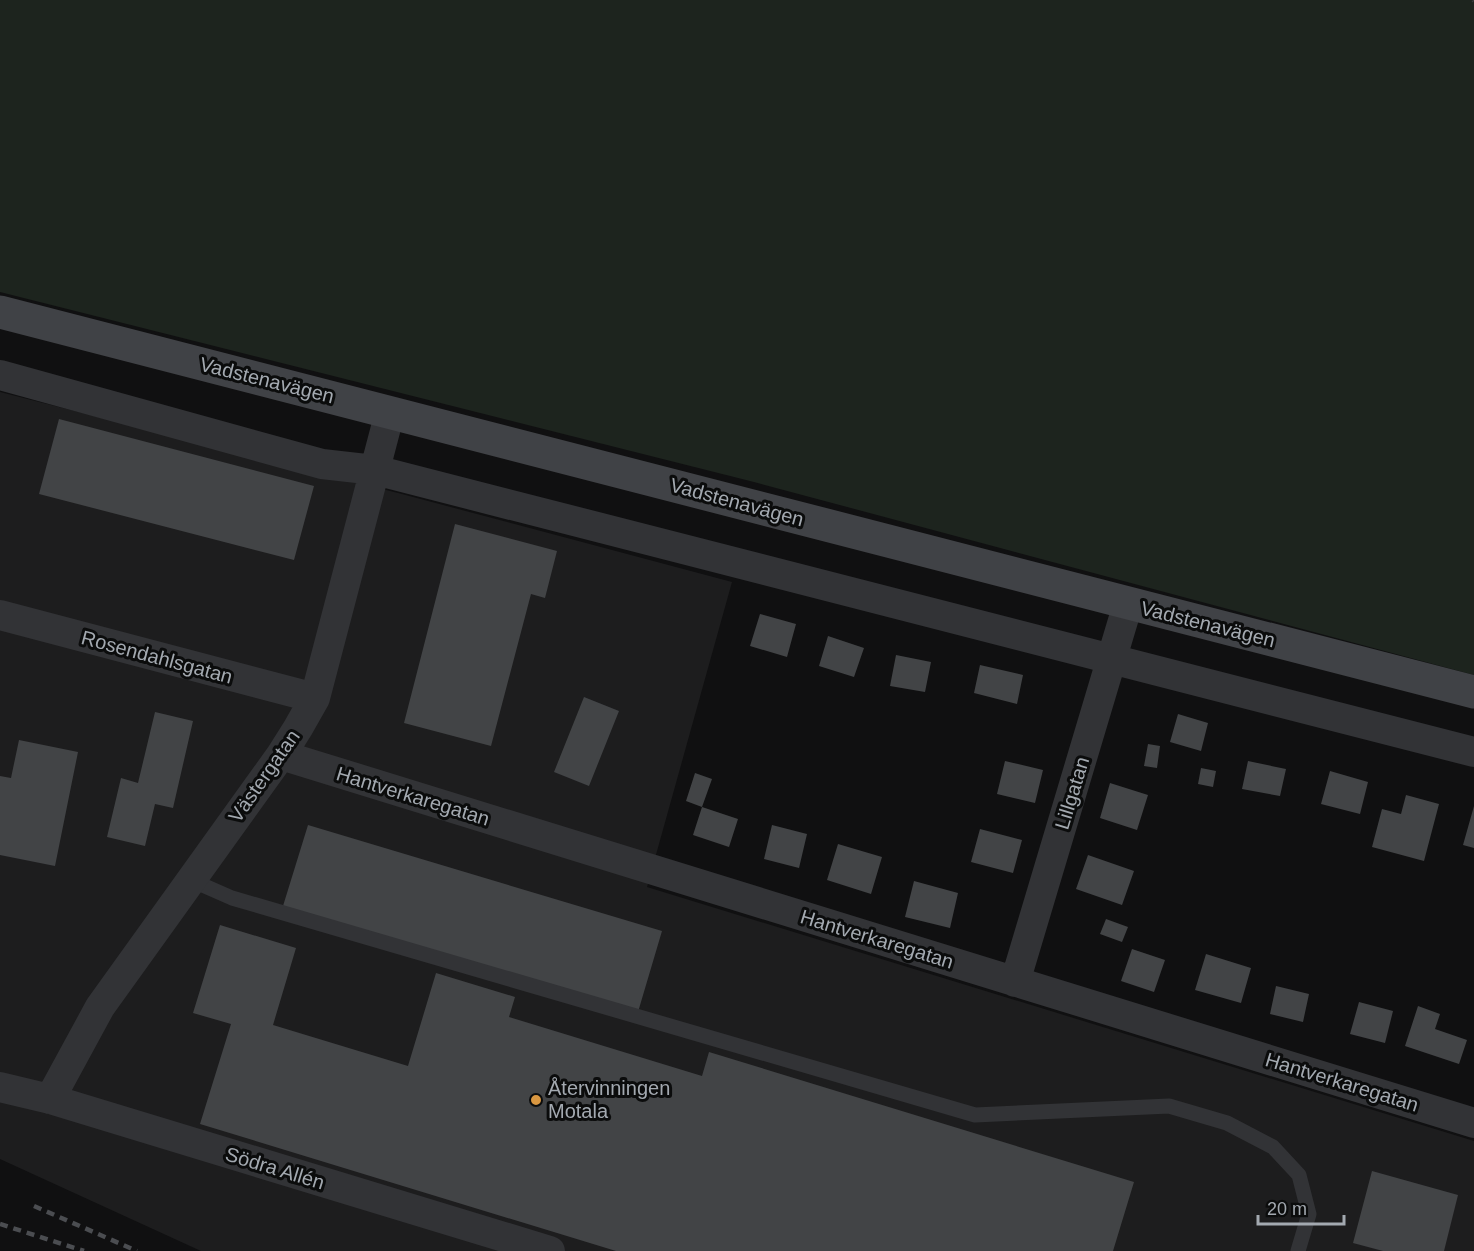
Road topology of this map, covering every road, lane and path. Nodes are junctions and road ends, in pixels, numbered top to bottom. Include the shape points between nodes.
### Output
1 (0, 312) edge
2 (0, 375) edge
3 (390, 412) junction
4 (375, 470) junction
5 (1128, 604) junction
6 (0, 615) edge
7 (1112, 659) junction
8 (1474, 692) edge
9 (315, 698) junction
10 (1474, 752) edge
11 (281, 755) junction
12 (190, 880) junction
13 (1015, 982) junction
14 (0, 1087) edge
15 (50, 1099) junction
16 (1474, 1123) edge
17 (550, 1251) edge
18 (1298, 1251) edge

1 - 3 main road, Vadstenavägen
2 - 4 street via 322,464
3 - 4 street, Västergatan
3 - 5 main road, Vadstenavägen
4 - 7 street
4 - 9 street, Västergatan
5 - 7 street, Lillgatan
5 - 8 main road, Vadstenavägen
6 - 9 street, Rosendahlsgatan
7 - 10 street
7 - 13 street, Lillgatan
9 - 11 street, Västergatan
11 - 12 street, Västergatan
11 - 13 street, Hantverkaregatan
12 - 15 street, Västergatan via 100,1007
12 - 18 lane via 232,898 975,1115 1169,1106 1227,1123 1273,1147 1299,1175 1309,1214
13 - 16 street, Hantverkaregatan
14 - 15 street, Södra Allén
15 - 17 street, Södra Allén

